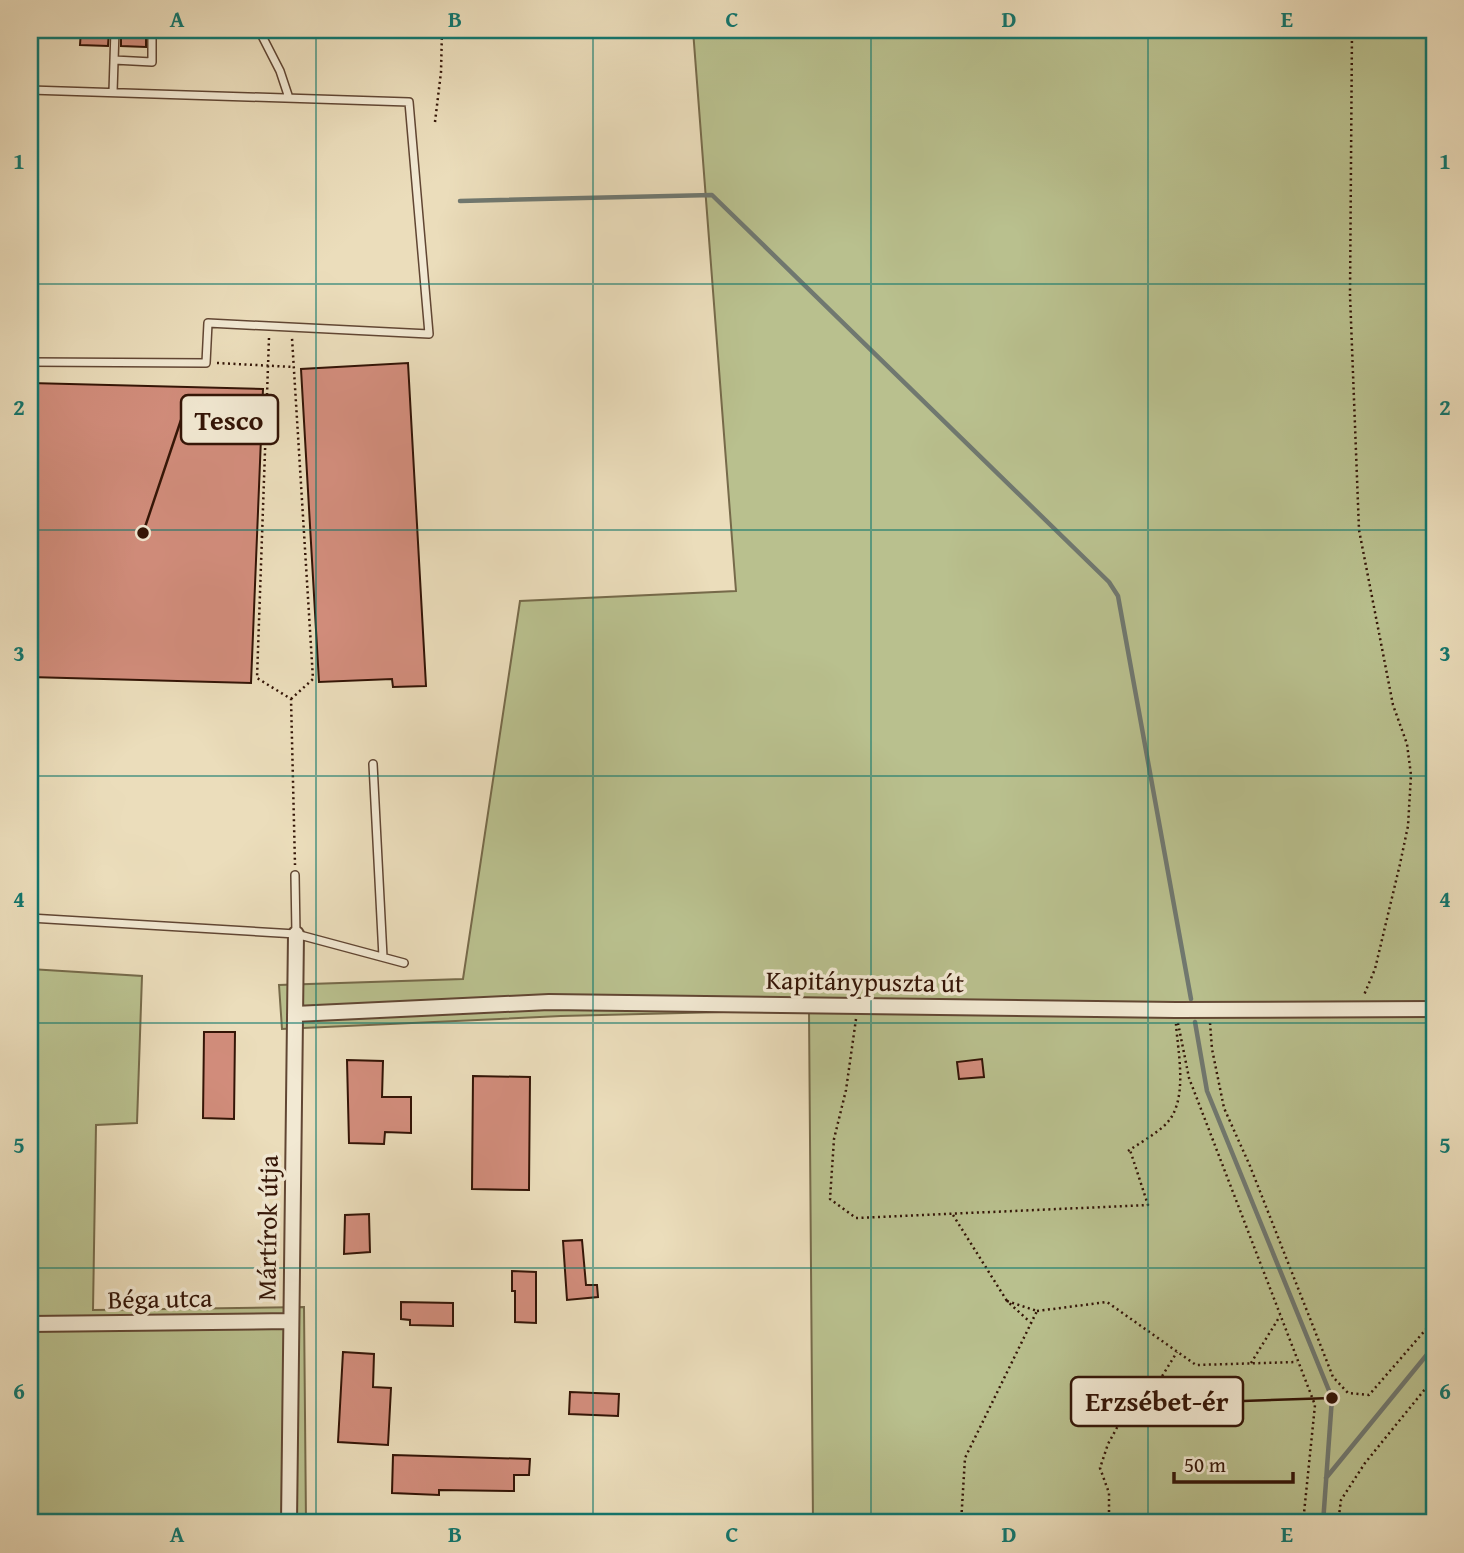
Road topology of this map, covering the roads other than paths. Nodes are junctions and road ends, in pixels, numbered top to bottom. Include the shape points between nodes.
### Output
1 (115, 30) edge
2 (152, 30) edge
3 (259, 30) edge
4 (114, 60) junction
5 (30, 90) edge
6 (113, 92) junction
7 (289, 98) junction
8 (30, 362) edge
9 (373, 764) dead end
10 (295, 875) road end
11 (30, 918) edge
12 (296, 934) junction
13 (383, 957) junction
14 (404, 962) dead end
15 (1434, 1009) edge
16 (295, 1014) junction
17 (290, 1321) junction
18 (30, 1324) edge
19 (289, 1523) edge

1 - 4 lane
2 - 4 lane via 152,62
3 - 7 lane
4 - 6 lane
5 - 6 lane
6 - 7 lane
7 - 8 lane via 409,102 429,334 208,323 206,363
9 - 13 lane
10 - 12 lane
11 - 12 lane
12 - 13 lane
12 - 16 street, Mártírok útja
13 - 14 lane
15 - 16 street, Kapitánypuszta út via 550,1002
16 - 17 street, Mártírok útja
17 - 18 street, Béga utca
17 - 19 street, Mártírok útja

